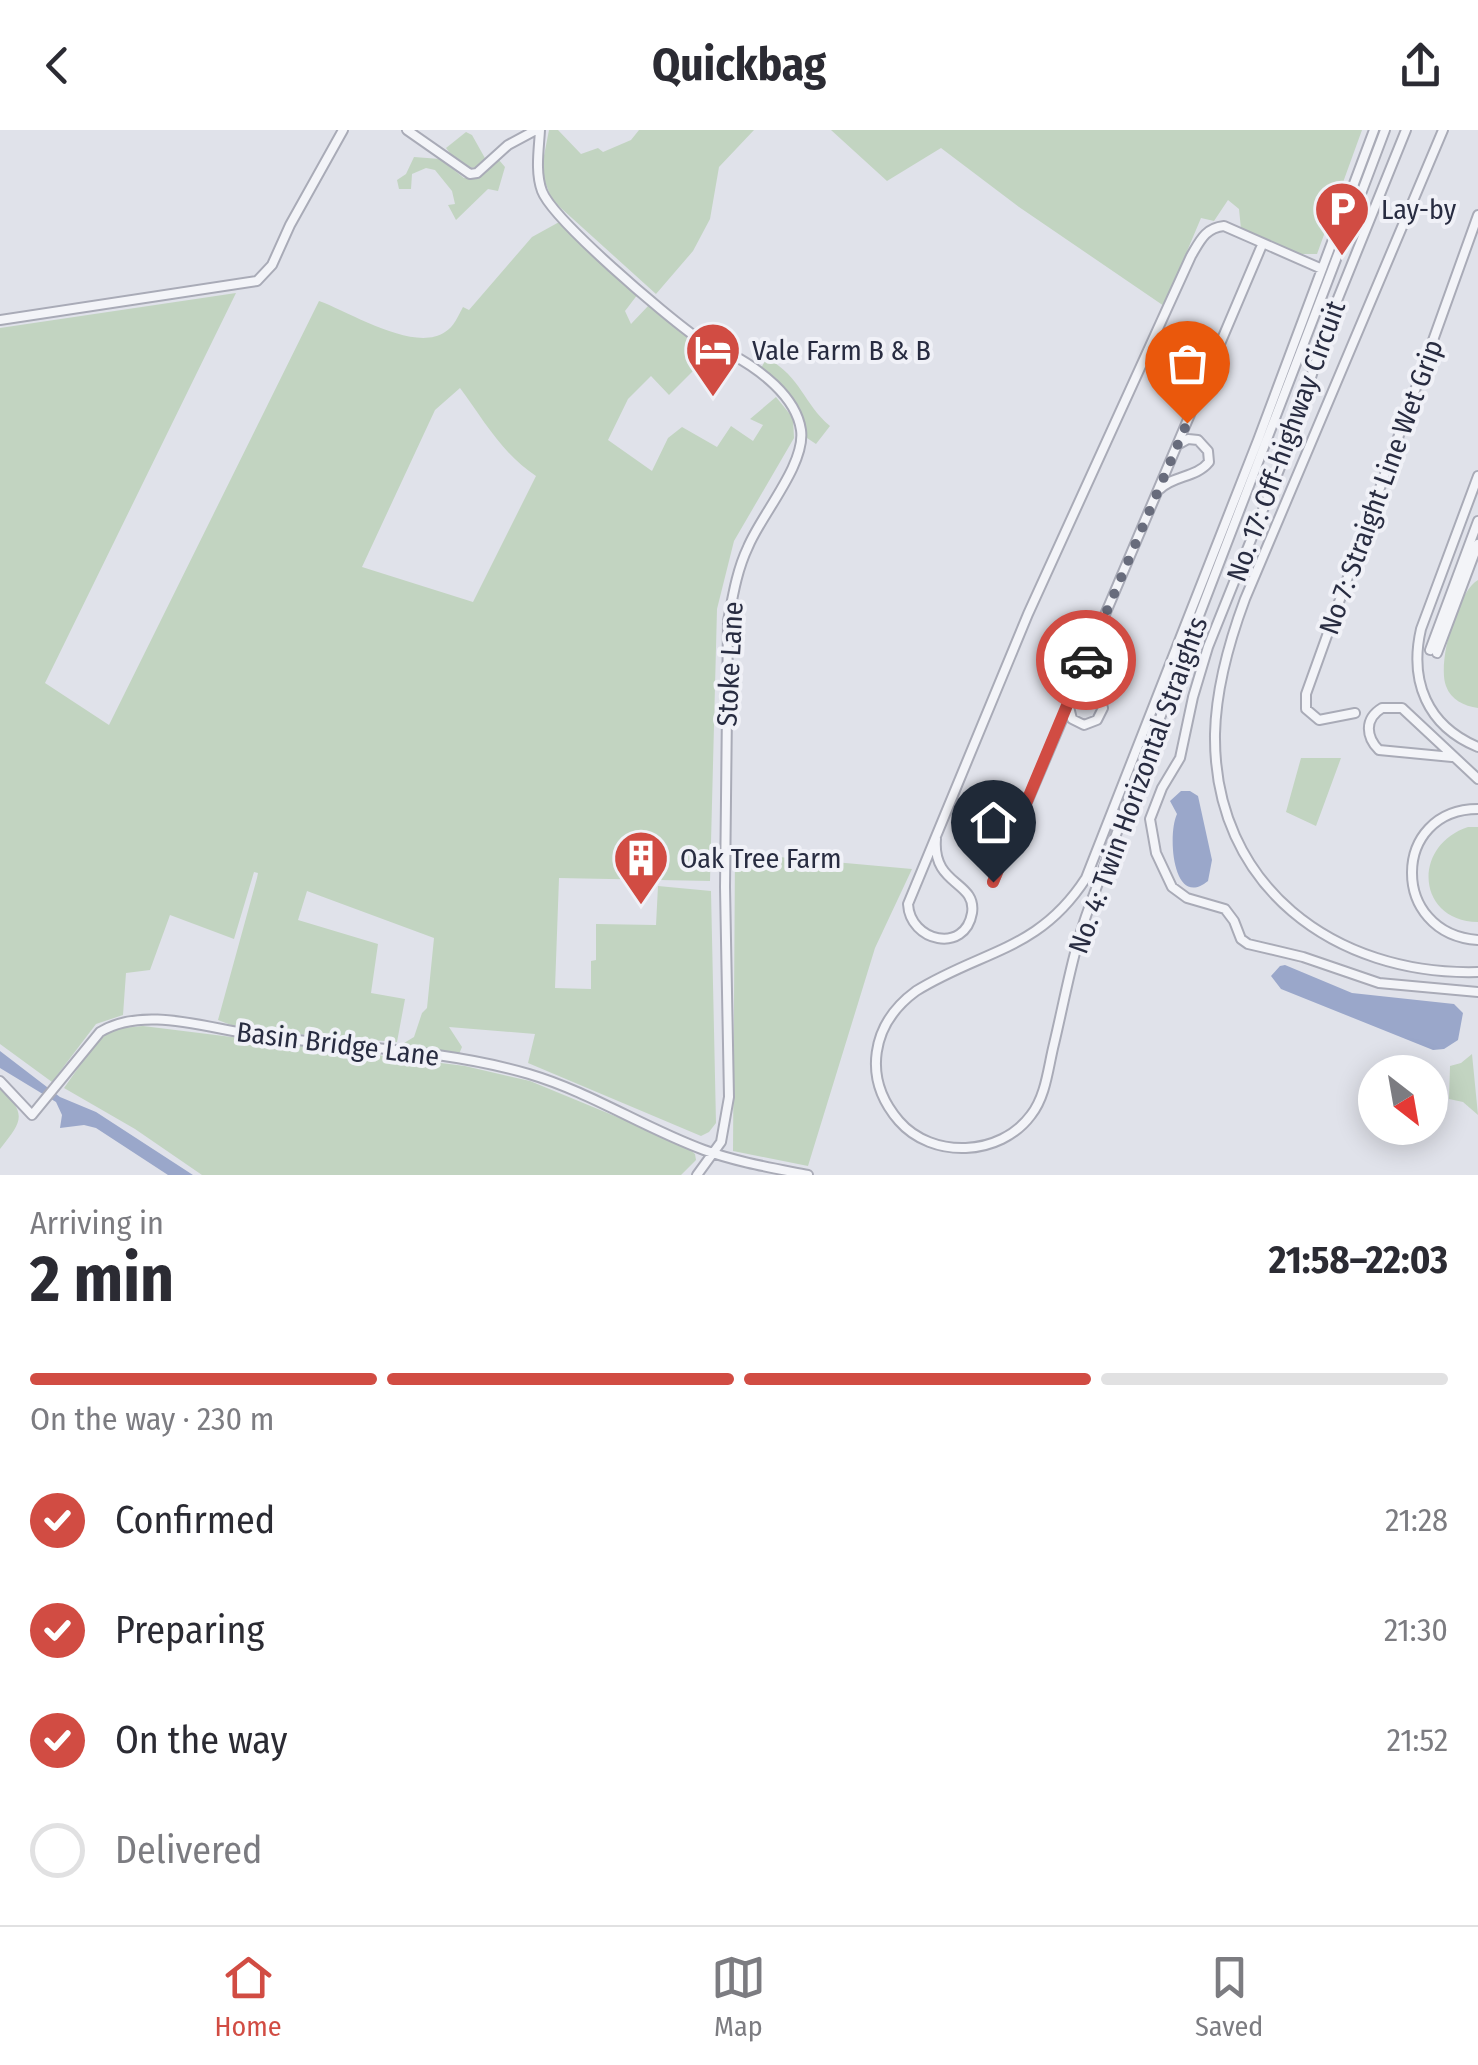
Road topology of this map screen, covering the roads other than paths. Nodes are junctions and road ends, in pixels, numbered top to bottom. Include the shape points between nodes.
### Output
1 (342, 130) edge
2 (407, 130) edge
3 (538, 130) edge
4 (1374, 130) edge
5 (1385, 130) edge
6 (1406, 130) edge
7 (1443, 130) edge
8 (1478, 215) edge
9 (1262, 245) junction
10 (1322, 269) junction
11 (0, 320) edge
12 (1177, 446) junction
13 (1478, 476) edge
14 (1151, 507) junction
15 (1478, 521) edge
16 (1478, 544) edge
17 (1090, 650) junction
18 (1071, 699) junction
19 (1354, 714) dead end
20 (1478, 747) edge
21 (1452, 757) junction
22 (1478, 778) edge
23 (1478, 809) edge
24 (936, 838) junction
25 (993, 882) dead end
26 (1478, 940) edge
27 (1478, 972) edge
28 (1478, 992) edge
29 (0, 1082) edge
30 (715, 1153) junction
31 (698, 1175) edge
32 (806, 1175) edge

1 - 11 street via 272,265 257,281
2 - 3 street via 470,174
3 - 30 street, Stoke Lane via 538,180 552,210 699,340 760,372 784,396 801,428 794,465 746,552 728,620 729,1097
4 - 10 street, No. 4: Twin Horizontal Straights
5 - 10 street, No. 4: Twin Horizontal Straights via 1088,909 1042,1096 1024,1123 993,1144 944,1148 912,1135 885,1102 877,1079 874,1058 884,1026 916,991 1042,928 1086,878
6 - 28 street, No. 17: Off-highway Circuit via 1208,647 1180,758 1154,804 1150,832 1172,887 1225,909 1248,944 1379,983
7 - 27 street via 1245,599 1218,698 1216,756 1226,812 1241,848 1268,888 1304,923 1386,962
8 - 19 street, No 7: Straight Line Wet Grip via 1306,694 1306,709 1318,720
9 - 10 street
9 - 12 street
9 - 24 street via 1217,227 1191,256 1028,614
12 - 14 street
12 - 14 street via 1198,440 1209,462 1200,472 1164,484
13 - 20 street via 1416,656 1428,707 1449,732
14 - 17 street
15 - 16 street via 1434,652
17 - 18 street
17 - 18 street via 1088,674 1101,714 1078,724 1070,715
18 - 25 street
21 - 21 street via 1402,708 1382,708 1369,723 1379,750
21 - 22 street
23 - 26 street via 1447,815 1430,827 1418,844 1411,884 1432,924
24 - 24 street via 940,869 972,904 963,931 942,939 922,933 907,910
29 - 30 street, Basin Bridge Lane via 32,1115 100,1032 112,1024 163,1020 393,1047 526,1073
30 - 31 street
30 - 32 street, Basin Bridge Lane

